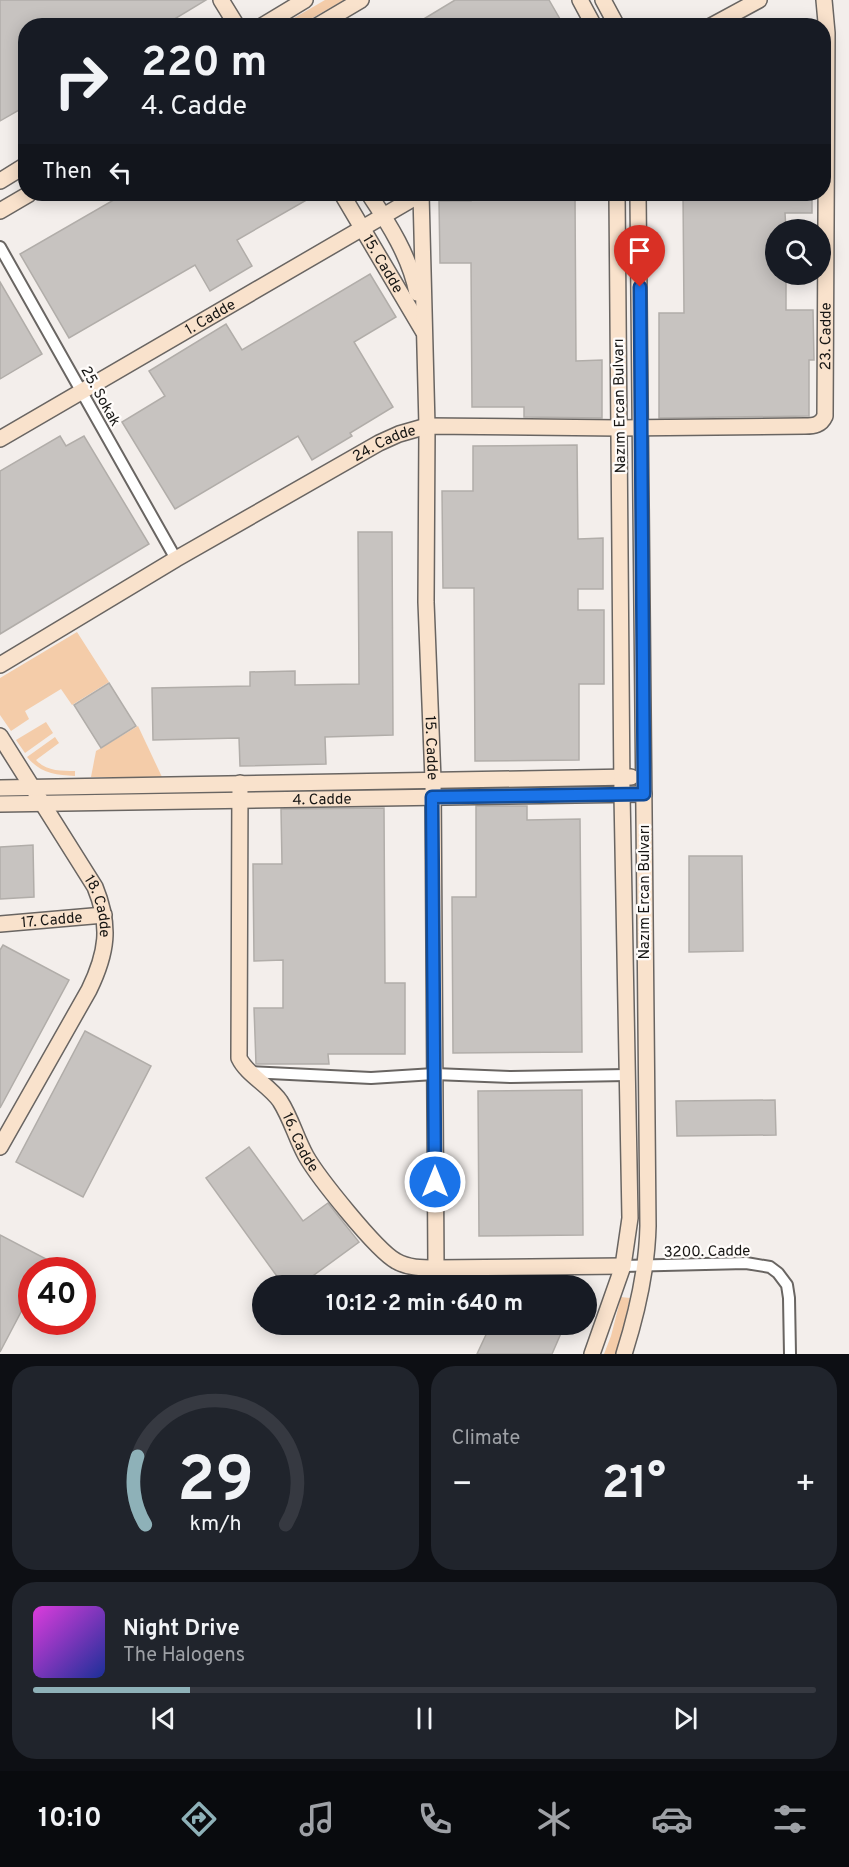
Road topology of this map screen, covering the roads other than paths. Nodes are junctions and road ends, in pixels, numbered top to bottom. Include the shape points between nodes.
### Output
1 (221, 0) edge
2 (305, 0) edge
3 (361, 0) edge
4 (580, 0) edge
5 (603, 0) edge
6 (759, 0) edge
7 (824, 0) edge
8 (232, 18) edge
9 (275, 18) edge
10 (331, 18) edge
11 (590, 18) edge
12 (613, 18) edge
13 (726, 18) edge
14 (825, 18) edge
15 (18, 170) edge
16 (0, 180) edge
17 (18, 200) edge
18 (346, 201) edge
19 (373, 201) edge
20 (409, 201) edge
21 (421, 201) edge
22 (617, 201) edge
23 (638, 201) edge
24 (826, 201) edge
25 (0, 211) edge
26 (383, 216) junction
27 (363, 228) junction
28 (0, 247) edge
29 (424, 334) junction
30 (81, 391) junction
31 (823, 421) joint
32 (427, 426) junction
33 (620, 428) junction
34 (642, 428) junction
35 (0, 439) edge
36 (176, 559) junction
37 (0, 665) edge
38 (0, 736) edge
39 (644, 776) junction
40 (622, 777) junction
41 (433, 780) junction
42 (240, 783) junction
43 (0, 788) edge
44 (33, 788) junction
45 (622, 794) junction
46 (644, 794) junction
47 (432, 797) junction
48 (240, 800) junction
49 (42, 803) junction
50 (0, 804) edge
51 (104, 915) junction
52 (0, 924) edge
53 (251, 1072) junction
54 (434, 1074) junction
55 (627, 1075) junction
56 (0, 1147) edge
57 (623, 1266) junction
58 (645, 1267) junction
59 (436, 1268) junction
60 (592, 1354) edge
61 (624, 1354) edge
62 (789, 1354) edge

1 - 8 street
2 - 9 street
3 - 10 street
4 - 11 street
5 - 12 street
6 - 13 street
7 - 14 street, 23. Cadde
15 - 16 street
17 - 25 street
18 - 27 street, 15. Cadde
19 - 26 street, 15. Cadde
20 - 26 street, 1. Cadde
21 - 29 street, 15. Cadde
22 - 33 street, Nazım Ercan Bulvarı
23 - 34 street, Nazım Ercan Bulvarı
24 - 31 street, 23. Cadde
26 - 27 street, 1. Cadde
26 - 29 street, 15. Cadde via 413,275
27 - 29 street, 15. Cadde
27 - 30 street, 1. Cadde
28 - 30 street, 25. Sokak
29 - 32 street, 15. Cadde
30 - 35 street, 1. Cadde
30 - 36 street, 25. Sokak
31 - 34 street, 24. Cadde via 805,426
32 - 33 street, 24. Cadde
32 - 36 street, 24. Cadde via 379,443
32 - 41 street, 15. Cadde via 426,602
33 - 34 street, 24. Cadde
33 - 40 street, Nazım Ercan Bulvarı
34 - 39 street, Nazım Ercan Bulvarı
36 - 37 street, 24. Cadde
38 - 44 street, 18. Cadde
39 - 40 street, 4. Cadde
39 - 46 street, Nazım Ercan Bulvarı
40 - 41 street, 4. Cadde
40 - 45 street, Nazım Ercan Bulvarı
41 - 42 street, 4. Cadde
41 - 47 street, 15. Cadde
42 - 44 street, 4. Cadde
42 - 48 street, 16. Cadde
43 - 44 street, 4. Cadde
44 - 49 street, 18. Cadde
45 - 46 street, 4. Cadde
45 - 47 street, 4. Cadde
45 - 55 street, Nazım Ercan Bulvarı
46 - 58 street, Nazım Ercan Bulvarı via 648,1226
47 - 48 street, 4. Cadde
47 - 54 street, 15. Cadde
48 - 49 street, 4. Cadde
48 - 53 street, 16. Cadde via 239,1053 241,1062
49 - 50 street, 4. Cadde
49 - 51 street, 18. Cadde via 95,887
51 - 52 street, 17. Cadde
51 - 56 street, 18. Cadde via 106,933 99,970
53 - 54 street via 371,1078
53 - 59 street, 16. Cadde via 276,1095 316,1171 388,1257 406,1266
54 - 55 street
54 - 59 street, 15. Cadde
55 - 57 street, Nazım Ercan Bulvarı via 630,1218
57 - 58 street, 3200. Cadde
57 - 59 street, 16. Cadde
57 - 60 street, Nazım Ercan Bulvarı
58 - 61 street, Nazım Ercan Bulvarı
58 - 62 street, 3200. Cadde via 746,1263 770,1267 787,1285

